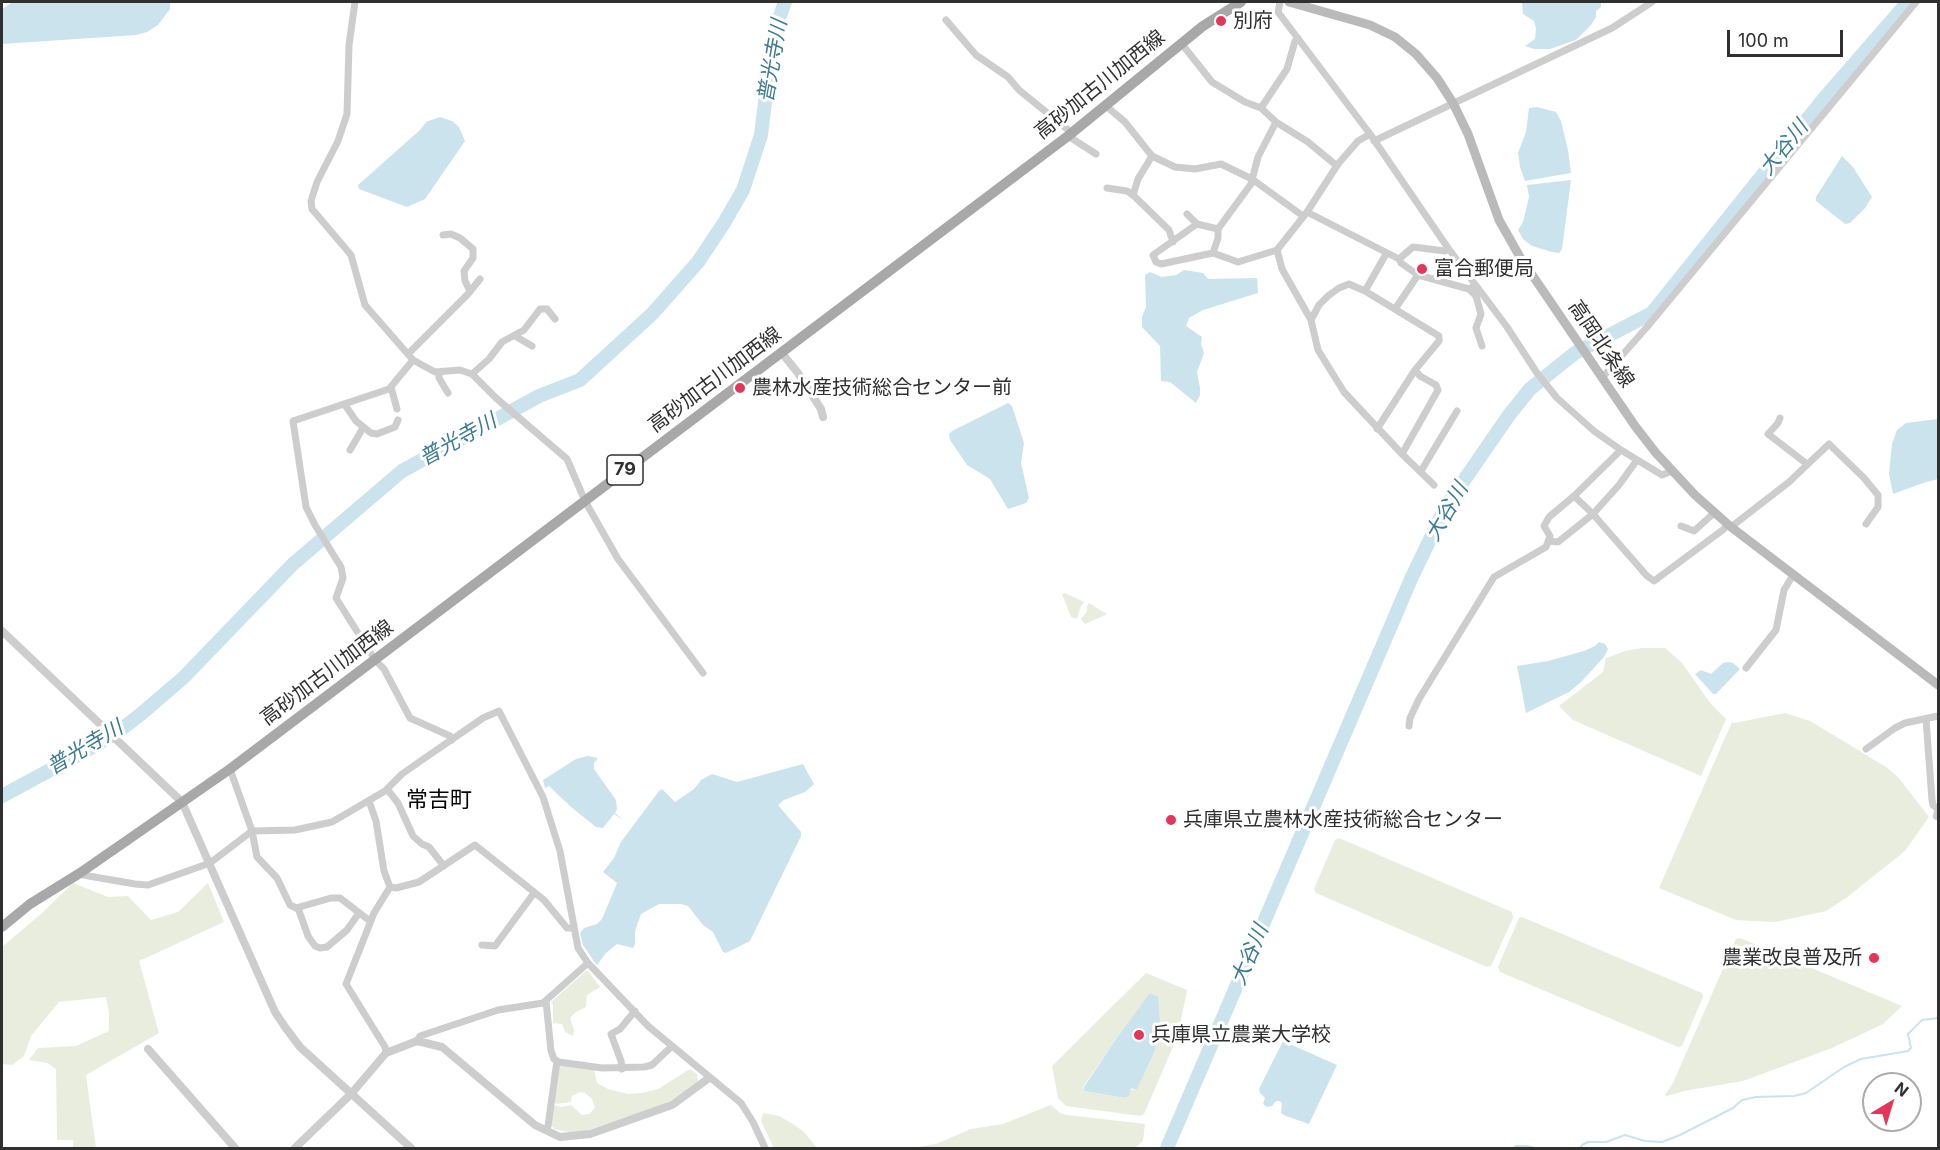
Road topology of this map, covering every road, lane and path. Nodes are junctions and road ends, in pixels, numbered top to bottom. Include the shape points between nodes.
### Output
1 (356, 2) edge
2 (1240, 2) edge
3 (1280, 2) edge
4 (1289, 2) edge
5 (1652, 2) edge
6 (1916, 2) edge
7 (946, 20) dead end
8 (1298, 38) junction
9 (1181, 43) junction
10 (1453, 103) junction
11 (1106, 106) junction
12 (1261, 108) junction
13 (1276, 122) junction
14 (1070, 134) junction
15 (1372, 138) junction
16 (1096, 154) dead end
17 (1152, 156) junction
18 (1337, 166) junction
19 (1252, 179) junction
20 (1107, 188) dead end
21 (1133, 195) junction
22 (1187, 214) dead end
23 (1305, 214) junction
24 (1197, 224) junction
25 (1218, 229) junction
26 (443, 235) dead end
27 (1173, 242) junction
28 (1448, 248) junction
29 (1277, 250) junction
30 (1213, 253) junction
31 (1386, 254) junction
32 (1399, 259) junction
33 (1418, 275) junction
34 (480, 279) dead end
35 (1472, 288) junction
36 (470, 291) junction
37 (1365, 291) junction
38 (1395, 309) junction
39 (555, 319) dead end
40 (1311, 320) junction
41 (515, 336) junction
42 (532, 346) dead end
43 (1482, 346) dead end
44 (781, 352) junction
45 (411, 357) junction
46 (1415, 370) junction
47 (439, 372) junction
48 (472, 374) junction
49 (1602, 378) junction
50 (391, 387) junction
51 (448, 393) dead end
52 (345, 405) junction
53 (398, 409) dead end
54 (1457, 411) dead end
55 (823, 417) dead end
56 (1780, 418) dead end
57 (398, 420) dead end
58 (363, 428) junction
59 (1377, 429) junction
60 (350, 450) dead end
61 (1621, 450) junction
62 (1402, 454) junction
63 (1637, 460) junction
64 (1807, 464) junction
65 (1421, 471) junction
66 (1672, 471) junction
67 (1434, 485) dead end
68 (1574, 496) junction
69 (585, 501) junction
70 (1714, 513) junction
71 (1593, 514) junction
72 (1866, 524) dead end
73 (1729, 525) junction
74 (1681, 526) dead end
75 (1549, 541) junction
76 (1793, 576) junction
77 (2, 631) edge
78 (375, 660) junction
79 (1746, 668) dead end
80 (703, 673) dead end
81 (1938, 685) edge
82 (1938, 716) edge
83 (1926, 719) junction
84 (1409, 726) dead end
85 (452, 740) junction
86 (1866, 749) dead end
87 (230, 769) junction
88 (387, 789) junction
89 (369, 801) junction
90 (182, 802) junction
91 (1938, 814) edge
92 (252, 831) junction
93 (210, 863) junction
94 (444, 866) junction
95 (80, 873) junction
96 (390, 887) junction
97 (534, 893) junction
98 (298, 908) junction
99 (359, 913) junction
100 (370, 921) junction
101 (2, 927) edge
102 (574, 928) junction
103 (482, 945) dead end
104 (588, 963) junction
105 (546, 1001) junction
106 (634, 1011) junction
107 (417, 1041) junction
108 (671, 1047) junction
109 (148, 1049) dead end
110 (386, 1053) junction
111 (557, 1061) junction
112 (622, 1069) junction
113 (709, 1078) junction
114 (351, 1094) junction
115 (546, 1130) junction
116 (235, 1149) edge
117 (295, 1149) edge
118 (411, 1149) edge
119 (765, 1149) edge

1 - 45 street via 349,45 347,114 317,182 312,209 351,255 365,305
2 - 9 main road, 高砂加古川加西線 / 79
3 - 8 street via 1278,12
4 - 10 main road, 高岡北条線 via 1395,37 1426,64
5 - 10 street via 1612,28
6 - 49 street
7 - 14 street via 976,55 1008,77
8 - 12 street via 1287,69
8 - 15 street
9 - 11 main road, 高砂加古川加西線 / 79
9 - 12 street via 1212,82
10 - 15 street
10 - 49 main road, 高岡北条線 via 1507,235
11 - 14 main road, 高砂加古川加西線 / 79
11 - 17 street via 1125,122
12 - 13 street
13 - 18 street
13 - 19 street via 1258,157
14 - 16 street
14 - 44 main road, 高砂加古川加西線 / 79
15 - 18 street via 1358,141
15 - 28 street
17 - 19 street via 1175,167 1195,170 1221,164
17 - 21 street
18 - 23 street
19 - 23 street
19 - 25 street
20 - 21 street
21 - 27 street via 1169,230
22 - 24 street
23 - 29 street
23 - 31 street
24 - 25 street
24 - 27 street
25 - 30 street
26 - 36 street via 460,237 473,249 464,271
27 - 30 street via 1153,255 1156,262
28 - 32 street via 1413,248
28 - 35 street
29 - 30 street via 1238,262
29 - 40 street via 1282,269
31 - 32 street
31 - 37 street
32 - 33 street
33 - 35 street
33 - 38 street
34 - 36 street
35 - 43 street via 1481,314 1476,328
35 - 61 street via 1507,327 1557,398
36 - 45 street
37 - 38 street
37 - 40 street via 1348,285 1339,288 1319,305
38 - 46 street via 1439,336
39 - 41 street via 547,309 540,309
40 - 59 street via 1318,350 1344,392
41 - 42 street
41 - 48 street via 502,342
44 - 55 street
44 - 69 main road, 高砂加古川加西線 / 79
45 - 47 street via 427,369
45 - 50 street
46 - 59 street
46 - 62 street via 1438,390
47 - 48 street via 460,370
47 - 51 street
48 - 69 street via 567,459
49 - 66 main road, 高岡北条線
50 - 52 street
50 - 53 street
52 - 58 street
52 - 78 street via 293,421 306,507 341,567 343,578 336,598
54 - 65 street
56 - 64 street via 1768,434
57 - 58 street via 395,427 377,434
58 - 60 street
59 - 62 street
61 - 63 street
61 - 68 street
62 - 65 street
63 - 66 street via 1662,476
63 - 71 street
64 - 72 street via 1829,444 1864,478 1878,495 1878,507
64 - 73 street via 1789,482
65 - 67 street
66 - 70 main road, 高岡北条線
68 - 71 street
68 - 75 street via 1544,526
69 - 78 main road, 高砂加古川加西線 / 79
69 - 80 street via 618,559
70 - 73 main road, 高岡北条線
70 - 74 street via 1694,531
71 - 73 street via 1654,581
71 - 75 street via 1558,542
73 - 76 main road, 高岡北条線
75 - 84 street via 1546,547 1494,577 1419,699
76 - 79 street via 1784,590 1776,630
76 - 81 main road, 高岡北条線
77 - 90 street
78 - 85 street via 384,669 410,718
78 - 87 main road, 高砂加古川加西線 / 79
82 - 83 street
83 - 86 street via 1895,728
83 - 91 street via 1932,800
85 - 88 street
85 - 102 street via 499,711 543,797 560,851
87 - 90 main road, 高砂加古川加西線 / 79
87 - 92 street
88 - 89 street
88 - 94 street via 413,836 429,847
89 - 92 street via 320,826
89 - 96 street
90 - 93 street
90 - 95 main road, 高砂加古川加西線 / 79
92 - 93 street
92 - 98 street via 257,857 277,878 290,905
93 - 95 street via 148,885
93 - 114 street via 275,1012 300,1047
94 - 96 street via 410,886
94 - 97 street via 475,845
95 - 101 main road, 高砂加古川加西線 / 79
96 - 100 street
97 - 102 street via 567,928
97 - 103 street via 495,946
98 - 99 street via 340,898
98 - 99 street via 308,936 320,948 340,936
99 - 100 street
100 - 110 street via 346,984
102 - 104 street via 578,948
104 - 105 street
104 - 106 street
105 - 107 street via 498,1010 420,1036
105 - 111 street via 551,1051
106 - 108 street
106 - 112 street via 611,1034
107 - 110 street
107 - 115 street via 442,1047
108 - 112 street via 652,1065
108 - 113 street
109 - 116 street
110 - 114 street
111 - 112 street
111 - 115 street
113 - 115 street via 672,1105 590,1134 560,1137
113 - 119 street via 741,1103
114 - 117 street
114 - 118 street

